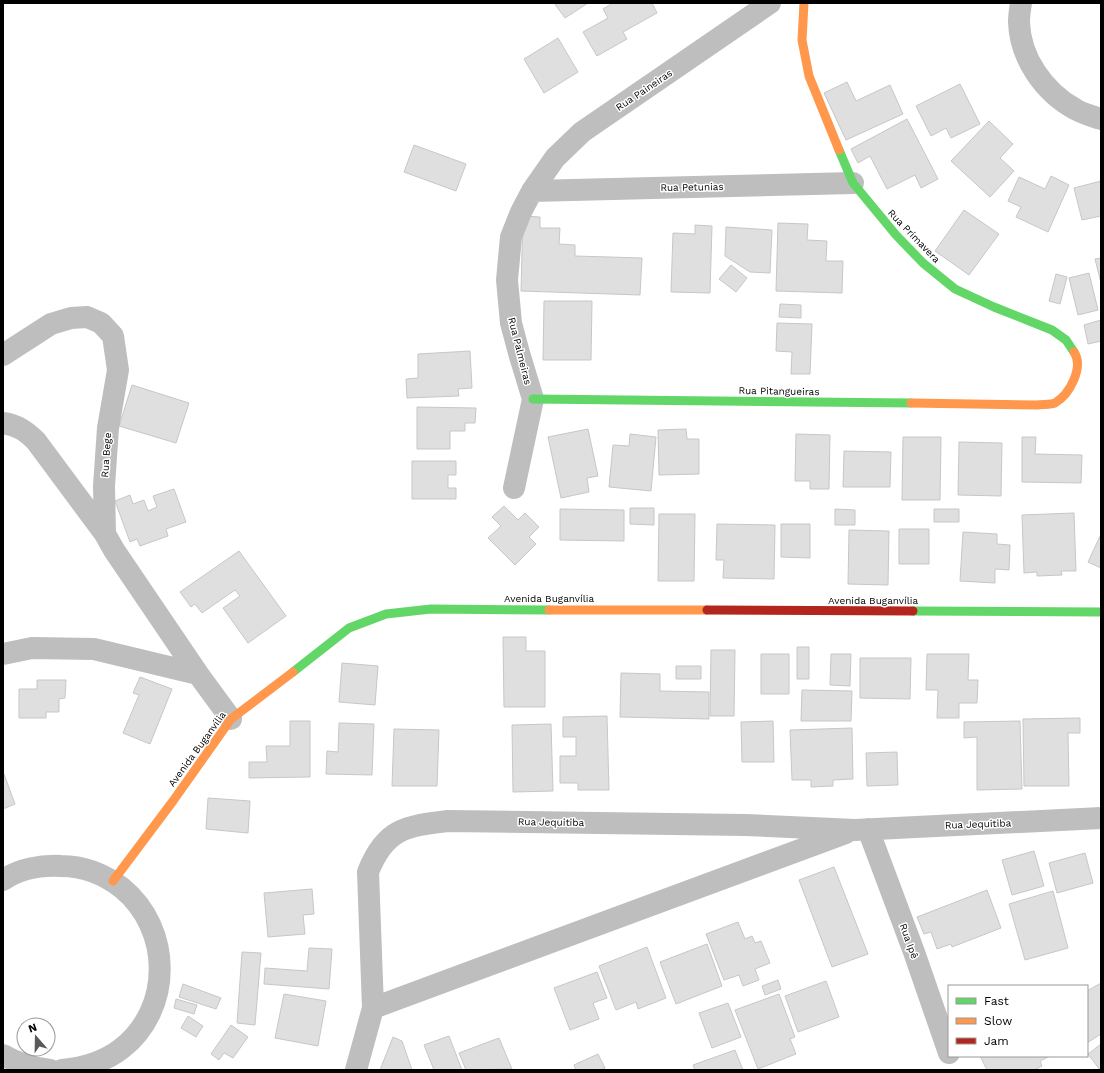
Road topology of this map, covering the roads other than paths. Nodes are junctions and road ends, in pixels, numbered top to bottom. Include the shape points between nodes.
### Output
1 (770, 3) edge
2 (804, 3) edge
3 (1020, 3) edge
4 (1101, 119) edge
5 (853, 183) junction
6 (532, 191) junction
7 (3, 355) edge
8 (533, 399) junction
9 (1024, 405) joint
10 (3, 423) edge
11 (514, 488) dead end
12 (105, 534) junction
13 (1101, 612) edge
14 (3, 654) edge
15 (198, 674) junction
16 (231, 719) junction
17 (1101, 818) edge
18 (861, 829) junction
19 (3, 880) edge
20 (113, 881) junction
21 (373, 1008) junction
22 (948, 1052) edge
23 (3, 1055) edge
24 (950, 1057) edge
25 (101, 1066) edge
26 (50, 1070) edge
27 (62, 1070) edge
28 (356, 1070) edge
29 (955, 1070) edge

1 - 6 street, Rua Paineiras via 582,132 555,158
2 - 5 street, Rua Primavera via 802,40 809,76
3 - 4 street via 1019,22 1024,49 1035,74 1053,94 1075,110
5 - 6 street, Rua Petunias
5 - 9 street, Rua Primavera via 922,264 955,289 1037,323 1066,340 1076,354 1077,373 1071,388 1055,403
6 - 8 street, Rua Palmeiras via 511,237 507,280 511,323
7 - 12 street, Rua Bege via 51,324 71,318 87,317 101,323 113,336 118,370 108,428 104,486
8 - 9 street, Rua Pitangueiras
8 - 11 street, Rua Palmeiras
10 - 12 street via 26,430
12 - 15 street, Rua Bege
13 - 16 street, Avenida Buganvília via 431,609 386,614 348,628
14 - 15 street via 32,648 94,649
15 - 16 street, Rua Bege
16 - 20 street, Avenida Buganvília
17 - 18 street, Rua Jequitiba
18 - 21 street, Rua Jequitiba
18 - 21 street, Rua Jequitiba via 448,821 421,824 400,830 384,842 374,856 368,872
18 - 22 street, Rua Ipê via 914,952
19 - 20 street via 26,869 48,865 71,866 93,871
20 - 25 street via 132,896 146,916 156,938 160,962 159,987 151,1010 138,1032
21 - 28 street, Rua Jequitiba
23 - 26 street via 33,1068
24 - 29 street, Rua Ipê
25 - 27 street

